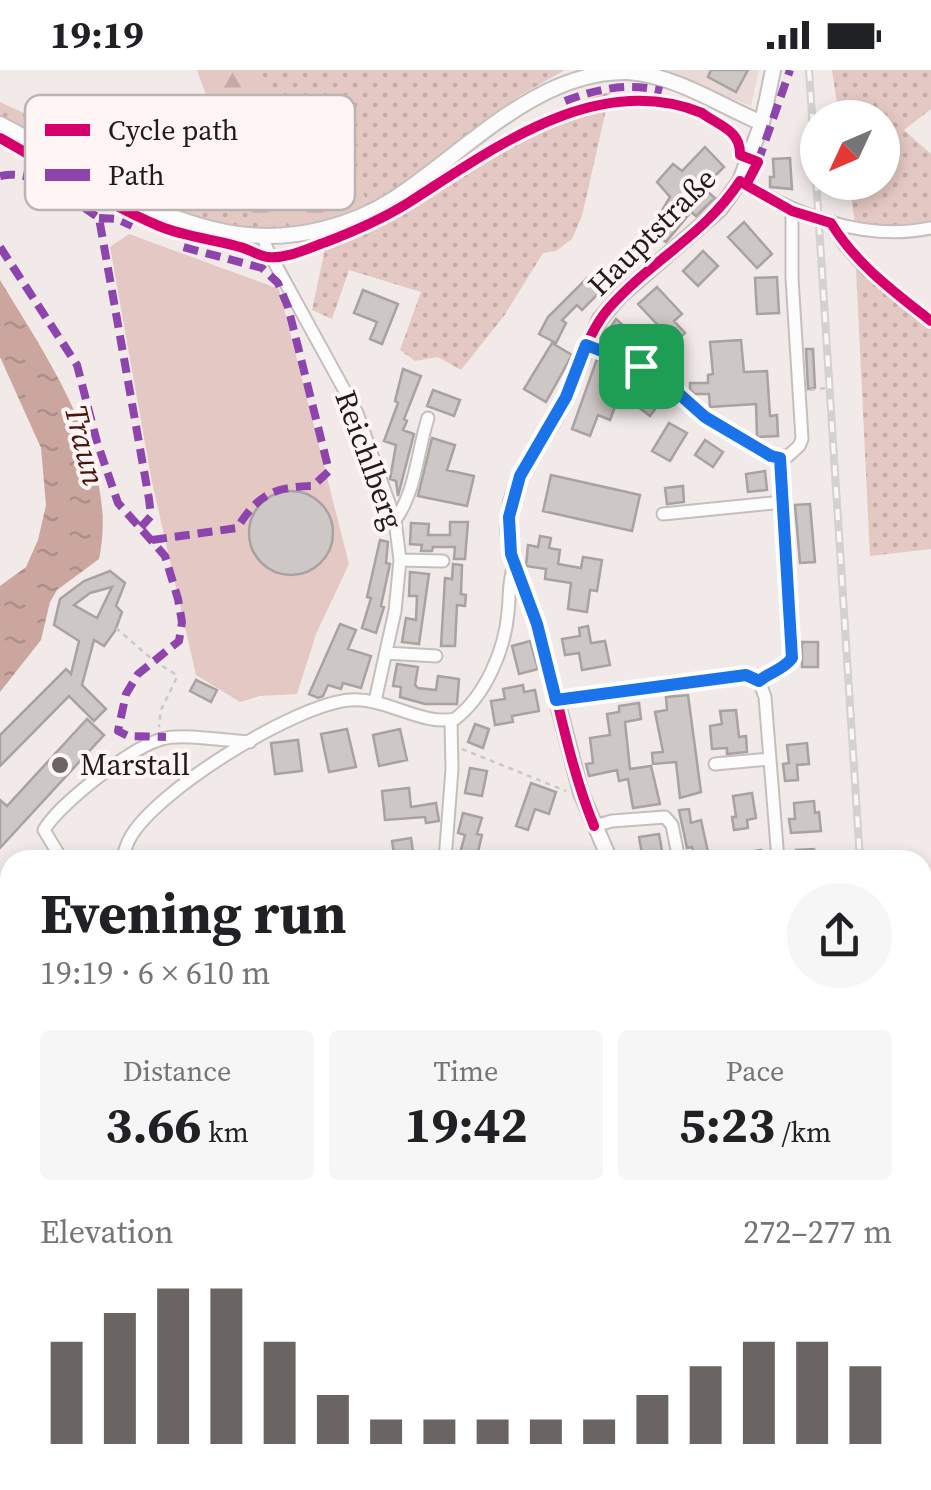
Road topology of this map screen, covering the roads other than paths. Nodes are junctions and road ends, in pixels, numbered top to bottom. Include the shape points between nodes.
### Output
1 (773, 70) edge
2 (585, 73) edge
3 (762, 123) junction
4 (0, 124) edge
5 (25, 138) edge
6 (740, 182) junction
7 (155, 210) edge
8 (792, 211) junction
9 (831, 222) junction
10 (931, 228) edge
11 (263, 236) junction
12 (868, 271) dead end
13 (586, 345) junction
14 (428, 418) dead end
15 (780, 458) junction
16 (782, 502) junction
17 (663, 514) dead end
18 (396, 520) junction
19 (400, 560) junction
20 (442, 561) dead end
21 (514, 565) junction
22 (386, 653) junction
23 (436, 656) dead end
24 (759, 681) junction
25 (556, 700) junction
26 (375, 701) junction
27 (451, 721) junction
28 (250, 742) junction
29 (770, 759) junction
30 (716, 764) dead end
31 (594, 826) junction
32 (56, 850) edge
33 (125, 850) edge
34 (446, 850) edge
35 (605, 850) edge
36 (677, 850) edge
37 (777, 850) edge

1 - 3 main road, Hauptstraße
2 - 3 main road via 658,77
2 - 11 main road via 530,100 390,202 324,229
3 - 6 main road, Hauptstraße
4 - 5 main road
6 - 8 street
6 - 13 main road, Hauptstraße via 720,210 610,307
7 - 11 main road via 208,228
8 - 9 street
8 - 15 street via 802,438
9 - 10 street via 896,233
9 - 12 street
11 - 18 street, Reichlberg via 357,413
13 - 15 street via 641,366 705,417
13 - 21 main road, Hauptstraße via 566,397 515,488 508,530
14 - 18 street via 410,498
15 - 16 street
16 - 17 street
16 - 24 street via 792,658
18 - 19 street, Reichlberg
19 - 20 street
19 - 22 street, Reichlberg
21 - 25 main road, Hauptstraße
21 - 27 street via 504,639 478,694
22 - 23 street
22 - 26 street, Reichlberg
24 - 25 street via 746,675
24 - 29 street
25 - 31 main road, Hauptstraße
26 - 27 street
26 - 28 street via 325,705
27 - 34 street
28 - 32 street via 166,737 142,748 54,812 44,830
28 - 33 street via 174,792
29 - 30 street
29 - 37 street
31 - 35 main road, Hauptstraße
31 - 36 street via 665,817

